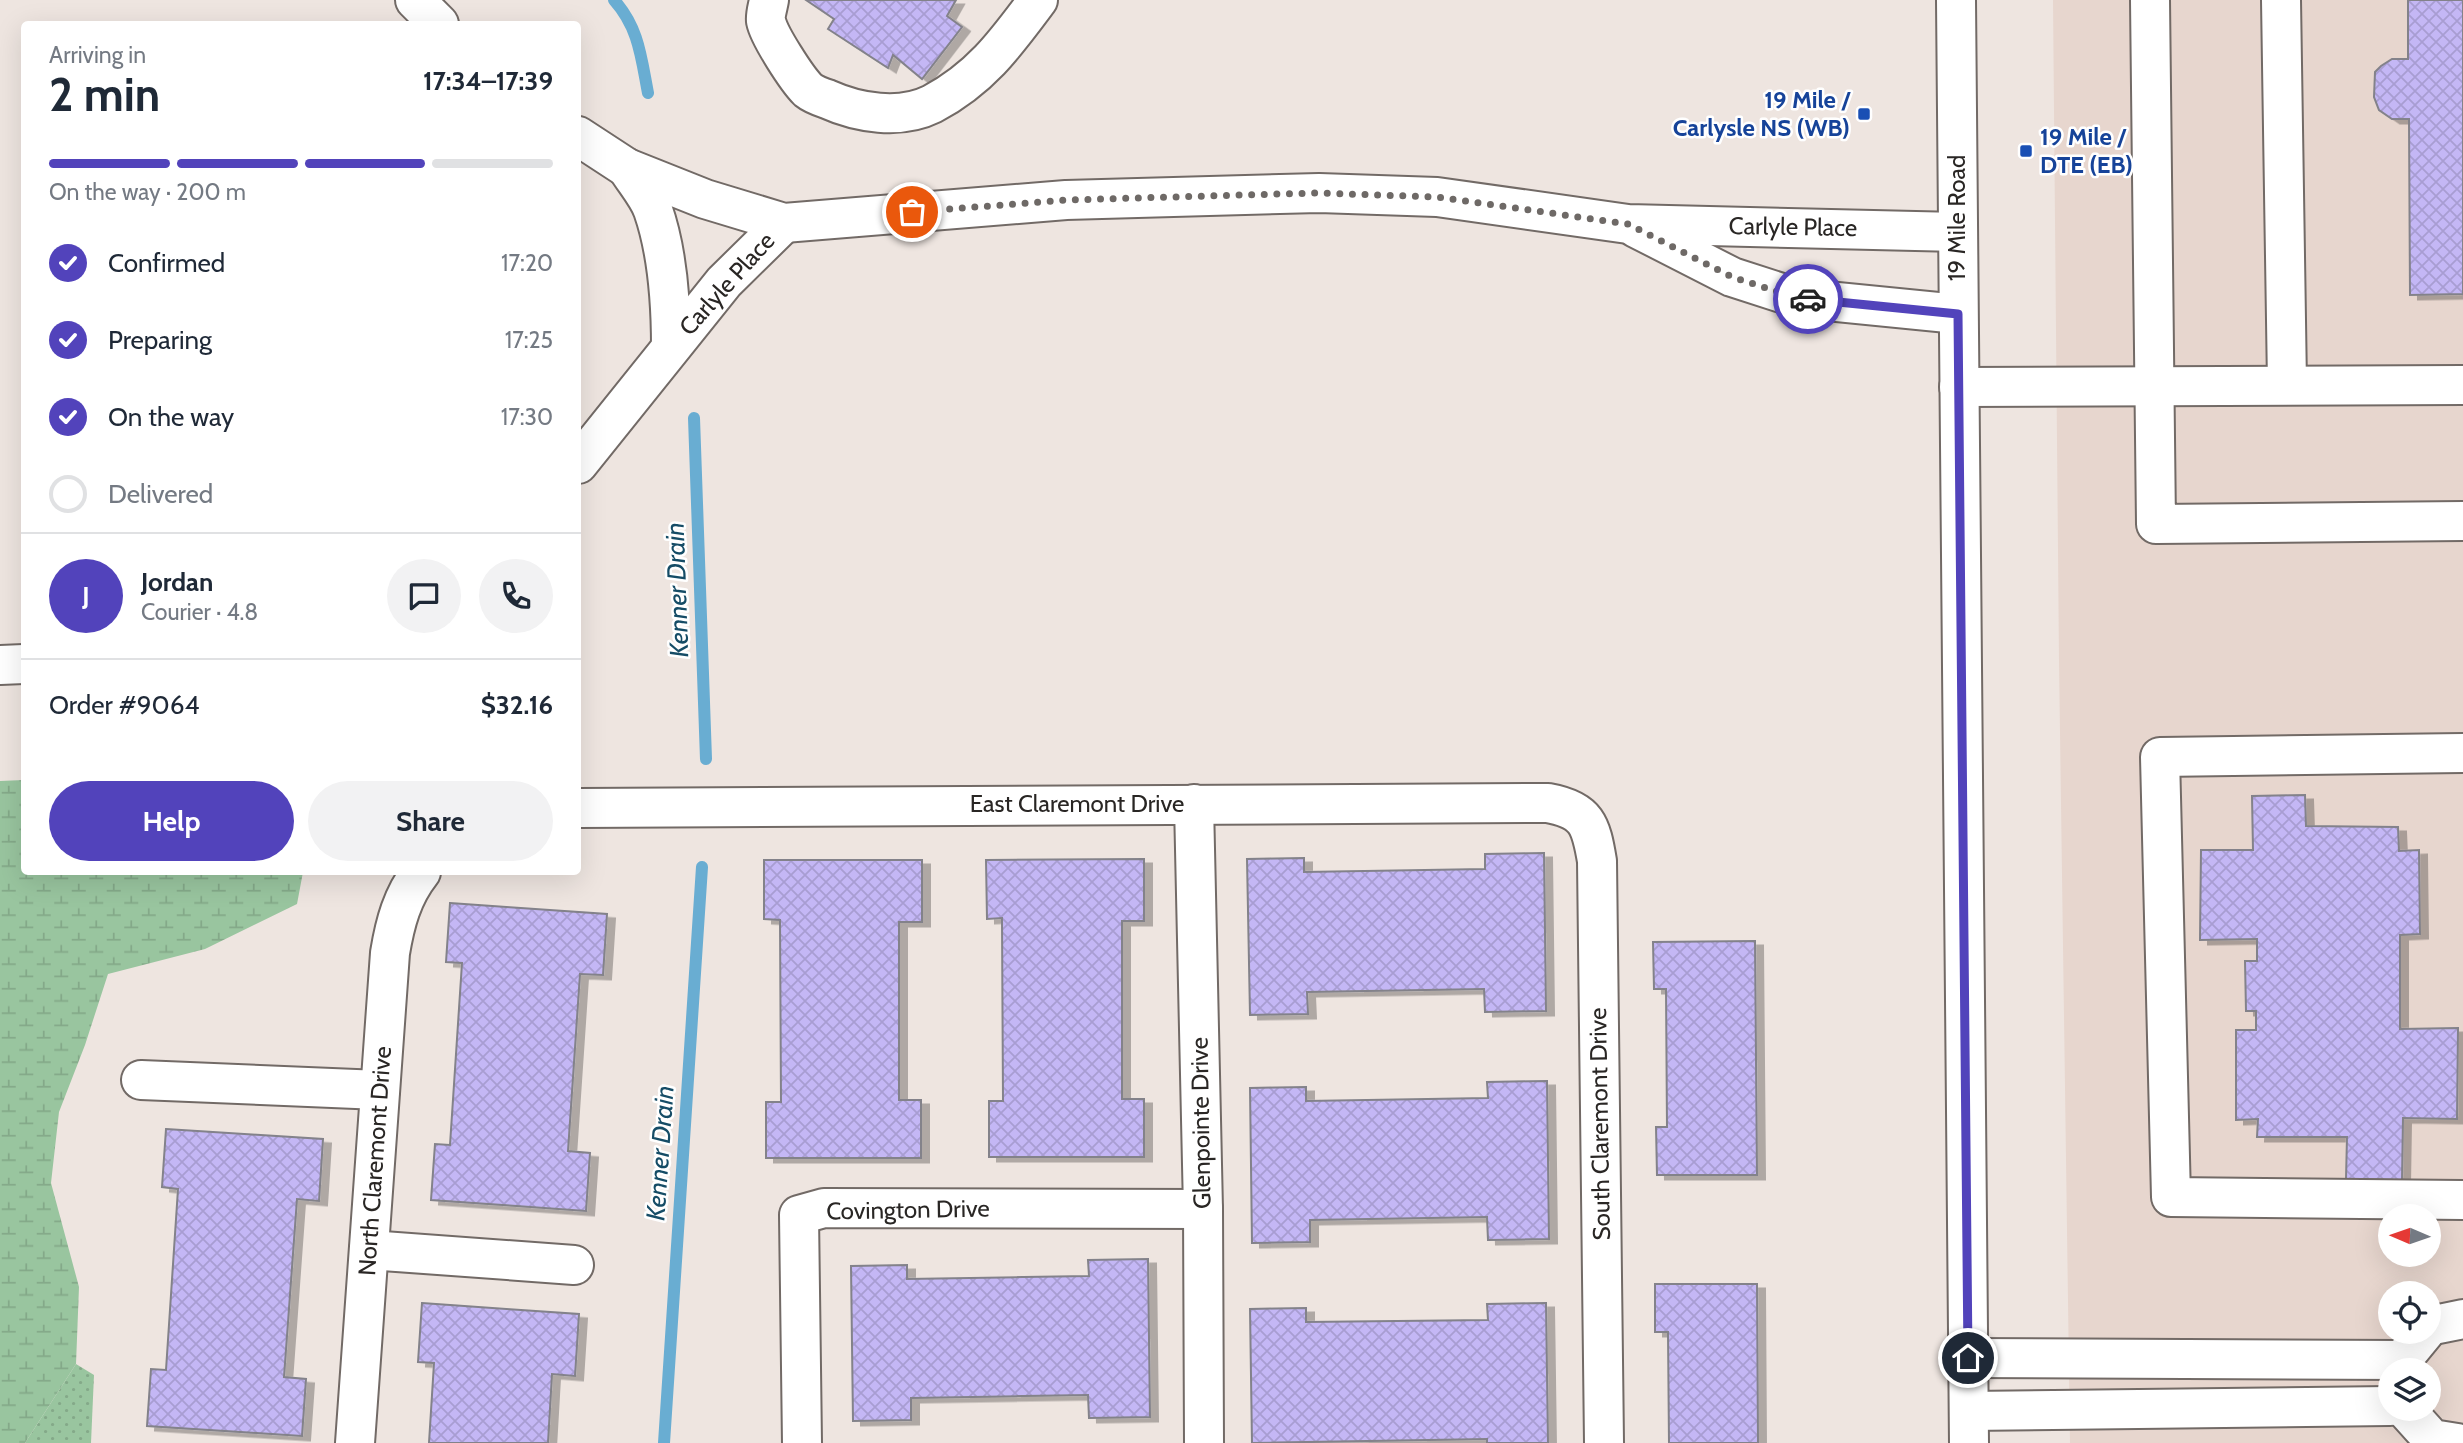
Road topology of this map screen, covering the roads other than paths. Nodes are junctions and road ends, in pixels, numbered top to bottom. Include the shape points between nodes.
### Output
1 (415, 0) edge
2 (769, 0) edge
3 (1038, 0) edge
4 (1956, 0) edge
5 (2150, 0) edge
6 (2281, 0) edge
7 (436, 21) edge
8 (581, 138) edge
9 (626, 168) junction
10 (784, 223) junction
11 (1628, 224) junction
12 (1958, 232) junction
13 (1958, 314) junction
14 (671, 347) junction
15 (2287, 384) junction
16 (2153, 385) junction
17 (2463, 385) edge
18 (1959, 387) junction
19 (581, 460) edge
20 (2463, 521) edge
21 (21, 664) edge
22 (0, 665) edge
23 (2463, 753) edge
24 (1194, 804) junction
25 (581, 808) edge
26 (1575, 812) joint
27 (416, 878) edge
28 (141, 1080) dead end
29 (380, 1090) junction
30 (2463, 1200) edge
31 (1203, 1209) junction
32 (369, 1250) junction
33 (574, 1265) dead end
34 (2463, 1319) edge
35 (2441, 1324) edge
36 (2415, 1344) edge
37 (1968, 1358) junction
38 (2378, 1407) edge
39 (2416, 1421) edge
40 (1969, 1427) edge
41 (355, 1443) edge
42 (802, 1443) edge
43 (1205, 1443) edge
44 (1604, 1443) edge
45 (2457, 1443) edge

1 - 7 street
2 - 3 street via 766,22 809,92 846,107 881,113 929,105 971,80 1001,51
4 - 12 street, 19 Mile Road
5 - 16 street
6 - 15 street
8 - 9 street, Carlyle Place
9 - 10 street, Carlyle Place
9 - 14 street, Carlyle Place via 653,208 671,307
10 - 11 street, Carlyle Place via 1066,200 1319,193 1437,197
10 - 14 street, Carlyle Place via 724,282
11 - 12 street, Carlyle Place
11 - 13 street, Carlyle Place via 1732,277 1797,298
12 - 13 street, 19 Mile Road
13 - 18 street, 19 Mile Road
14 - 19 street, Carlyle Place
15 - 16 street
15 - 17 street
16 - 18 street
16 - 20 street via 2156,524
18 - 37 street, 19 Mile Road
21 - 22 street
23 - 30 street via 2161,757 2171,1197
24 - 25 street, East Claremont Drive
24 - 26 street, East Claremont Drive via 1548,803
24 - 31 street, Glenpointe Drive
26 - 44 street, South Claremont Drive via 1591,830 1597,861
27 - 29 street, North Claremont Drive via 397,916 390,953
28 - 29 street
29 - 32 street, North Claremont Drive
31 - 42 street, Covington Drive via 824,1208 799,1215
31 - 43 street, Glenpointe Drive
32 - 33 street
32 - 41 street, North Claremont Drive
34 - 35 street
36 - 37 street via 2402,1360
37 - 40 street, 19 Mile Road
38 - 40 street
39 - 45 street via 2432,1439

